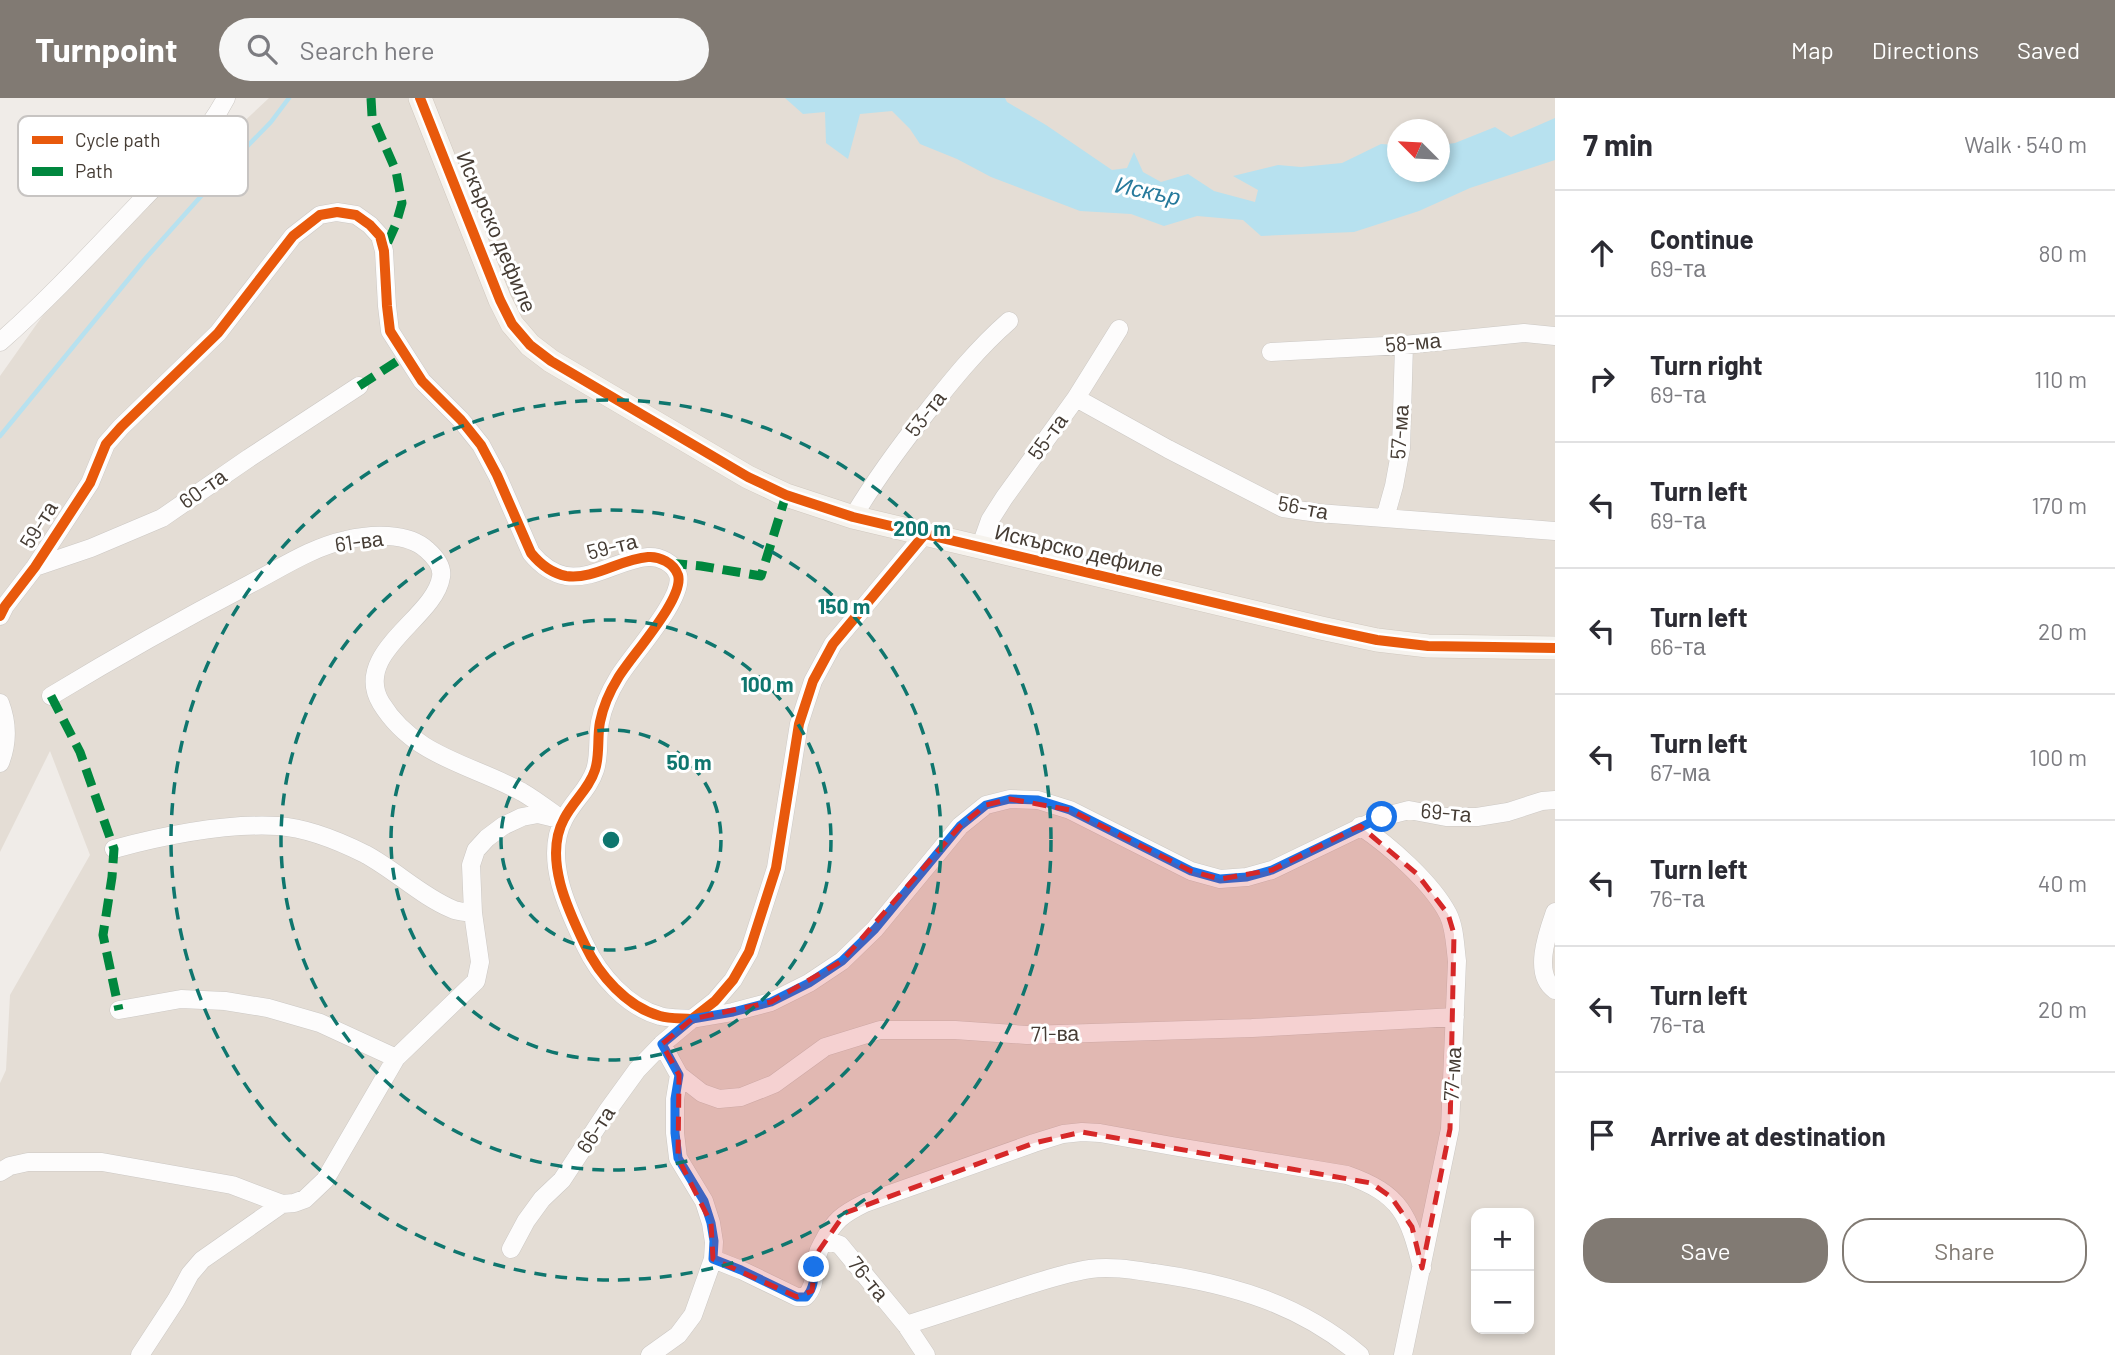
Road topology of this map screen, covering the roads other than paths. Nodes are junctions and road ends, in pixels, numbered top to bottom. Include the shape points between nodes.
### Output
1 (226, 98) edge
2 (421, 98) edge
3 (216, 116) edge
4 (146, 196) edge
5 (1009, 321) dead end
6 (1119, 329) dead end
7 (1555, 336) edge
8 (0, 342) edge
9 (1404, 345) junction
10 (1271, 352) dead end
11 (359, 386) dead end
12 (1076, 398) junction
13 (853, 517) junction
14 (1385, 518) junction
15 (1555, 531) edge
16 (924, 535) junction
17 (981, 548) junction
18 (35, 566) junction
19 (0, 616) edge
20 (1555, 648) edge
21 (51, 696) dead end
22 (0, 704) edge
23 (0, 763) edge
24 (1555, 800) edge
25 (563, 820) junction
26 (1360, 827) junction
27 (114, 849) dead end
28 (1555, 912) edge
29 (473, 913) junction
30 (1555, 990) edge
31 (119, 1010) dead end
32 (1455, 1017) junction
33 (692, 1019) junction
34 (662, 1044) junction
35 (396, 1058) junction
36 (679, 1075) junction
37 (0, 1172) edge
38 (282, 1204) junction
39 (822, 1244) junction
40 (511, 1250) dead end
41 (713, 1259) junction
42 (1422, 1268) junction
43 (906, 1325) junction
44 (140, 1355) edge
45 (650, 1355) edge
46 (926, 1355) edge
47 (1360, 1355) edge
48 (1404, 1355) edge

1 - 3 street
2 - 13 main road, Искърско дефиле via 500,300 530,345 748,477
4 - 8 street
5 - 13 street, 53-та via 958,373 887,463
6 - 12 street, 55-та
7 - 9 street, 58-ма via 1524,333
9 - 10 street, 58-ма
9 - 14 street, 57-ма via 1401,448
11 - 18 street, 60-та via 162,518
12 - 14 street, 56-та via 1283,509
12 - 17 street, 55-та via 990,520
13 - 16 main road, Искърско дефиле
14 - 15 street, 56-та
16 - 17 main road, Искърско дефиле
16 - 33 street via 833,644 813,681 799,724 776,869 750,951 733,980
17 - 20 main road, Искърско дефиле via 1377,640 1427,646
18 - 19 street, 59-та
18 - 25 street, 59-та via 89,483 106,444 218,333 293,236 320,215 356,215 380,236 390,331 422,381 481,445 540,564 567,576 591,574 648,557 672,565 678,575 673,602 606,701 596,768
21 - 25 street, 61-ва via 184,618 311,552 346,540 400,537 423,546 438,560 442,576 434,593 380,661 374,683 380,701 394,721 435,754 522,792
22 - 23 street via 7,745
24 - 26 street, 69-та via 1477,817 1409,810
25 - 29 street via 538,814 522,817 487,838 471,865
25 - 33 street, 59-та via 556,863 590,956 611,985 635,1004 660,1016
26 - 32 street, 77-ма via 1397,854 1448,914 1457,961
26 - 33 street, 69-та via 1272,870 1220,879 1191,871 1070,810 1038,800 1010,799 986,805 960,826 875,929 842,961 771,1002
27 - 29 street via 199,832 281,826 334,840 453,910
28 - 30 street via 1543,952 1544,971
29 - 35 street via 480,962 476,981
31 - 35 street via 181,999 268,1008 320,1023
32 - 36 street, 71-ва via 1027,1035 880,1031 825,1047 774,1084 741,1097 719,1099 702,1093
32 - 42 street, 77-ма via 1450,1129
33 - 34 street, 66-та
34 - 36 street
34 - 40 street, 66-та via 637,1070 562,1180 542,1199
35 - 38 street via 325,1180 305,1199
36 - 41 street via 675,1099 678,1158 704,1201 714,1241
37 - 38 street via 28,1161 102,1162 232,1185
38 - 44 street via 202,1260
39 - 41 street, 76-та via 806,1297
39 - 42 street via 835,1221 865,1203 1034,1143 1082,1132 1347,1175 1371,1183 1391,1198 1412,1227
39 - 43 street, 76-та via 840,1245
41 - 45 street via 693,1315 678,1335
42 - 48 street, 77-ма
43 - 46 street, 76-та
43 - 47 street via 1051,1278 1093,1268 1132,1269 1231,1287 1274,1303 1307,1317

